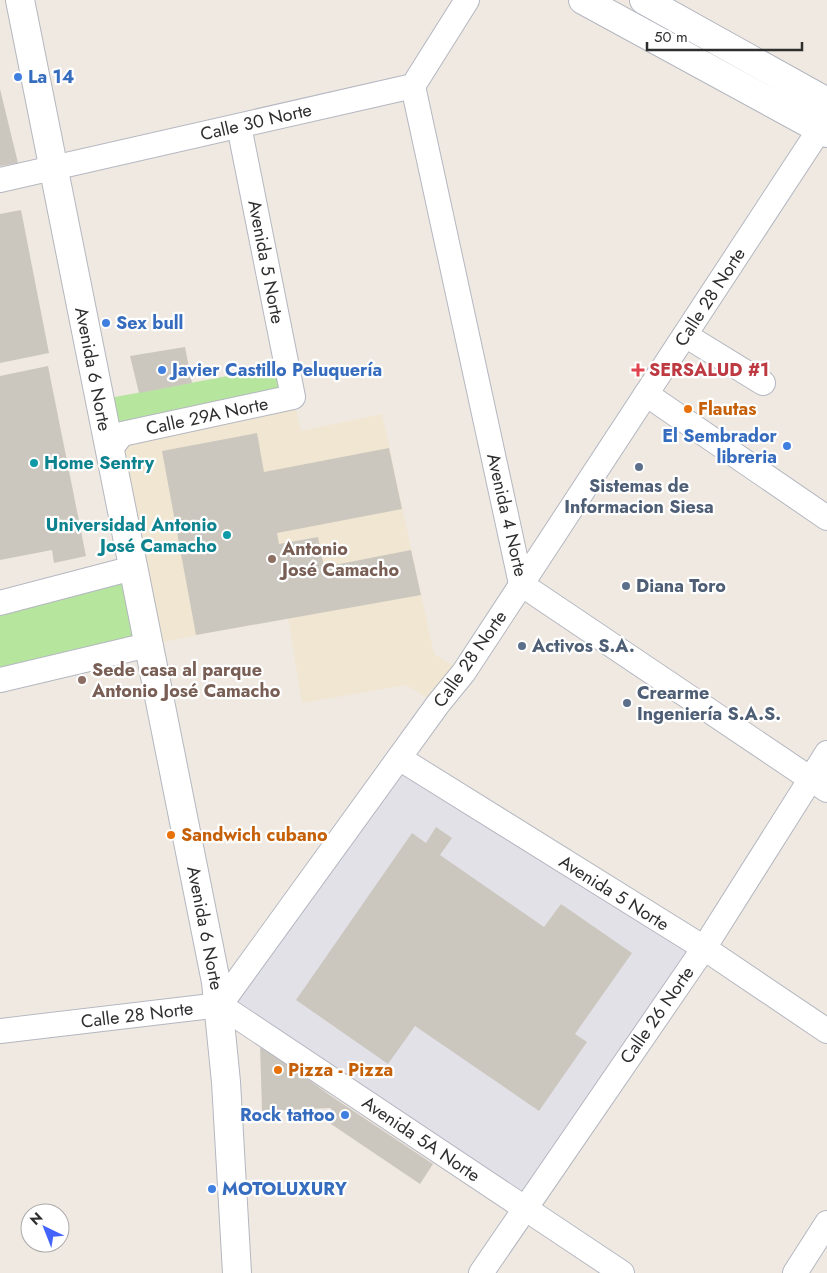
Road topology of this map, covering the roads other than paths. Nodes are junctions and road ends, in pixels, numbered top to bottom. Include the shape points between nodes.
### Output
1 (20, 0) edge
2 (468, 0) edge
3 (583, 0) edge
4 (644, 0) edge
5 (413, 86) junction
6 (827, 102) edge
7 (239, 126) junction
8 (825, 127) edge
9 (53, 168) junction
10 (0, 180) edge
11 (685, 335) junction
12 (763, 383) dead end
13 (646, 394) junction
14 (293, 397) joint
15 (111, 435) junction
16 (827, 518) edge
17 (133, 568) junction
18 (522, 584) junction
19 (0, 603) edge
20 (148, 645) junction
21 (0, 680) edge
22 (827, 753) edge
23 (399, 758) junction
24 (819, 785) edge
25 (704, 948) junction
26 (220, 1005) junction
27 (0, 1031) edge
28 (827, 1031) edge
29 (526, 1210) junction
30 (827, 1223) edge
31 (237, 1273) edge
32 (480, 1273) edge
33 (622, 1273) edge
34 (795, 1273) edge

1 - 9 main road, Avenida 6 Norte
2 - 5 street
3 - 8 main road
4 - 6 main road
5 - 7 street, Calle 30 Norte
5 - 18 street, Avenida 4 Norte
7 - 9 street, Calle 30 Norte
7 - 14 street, Avenida 5 Norte
8 - 11 street, Calle 28 Norte
9 - 10 street, Calle 30 Norte
9 - 15 main road, Avenida 6 Norte
11 - 12 street
11 - 13 street, Calle 28 Norte
13 - 16 street
13 - 18 street, Calle 28 Norte
14 - 15 street, Calle 29A Norte
15 - 17 main road, Avenida 6 Norte
17 - 19 street
17 - 20 main road, Avenida 6 Norte
18 - 23 street, Calle 28 Norte via 464,672
18 - 24 street, Avenida 4 Norte
20 - 21 street
20 - 26 main road, Avenida 6 Norte
22 - 24 street, Calle 26 Norte
23 - 25 street, Avenida 5 Norte
23 - 26 street, Calle 28 Norte
24 - 25 street, Calle 26 Norte
25 - 28 street, Avenida 5 Norte
25 - 29 street, Calle 26 Norte
26 - 27 street, Calle 28 Norte
26 - 29 street, Avenida 5A Norte
26 - 31 main road, Avenida 6 Norte
29 - 32 street, Calle 26 Norte
29 - 33 street, Avenida 5A Norte
30 - 34 street

